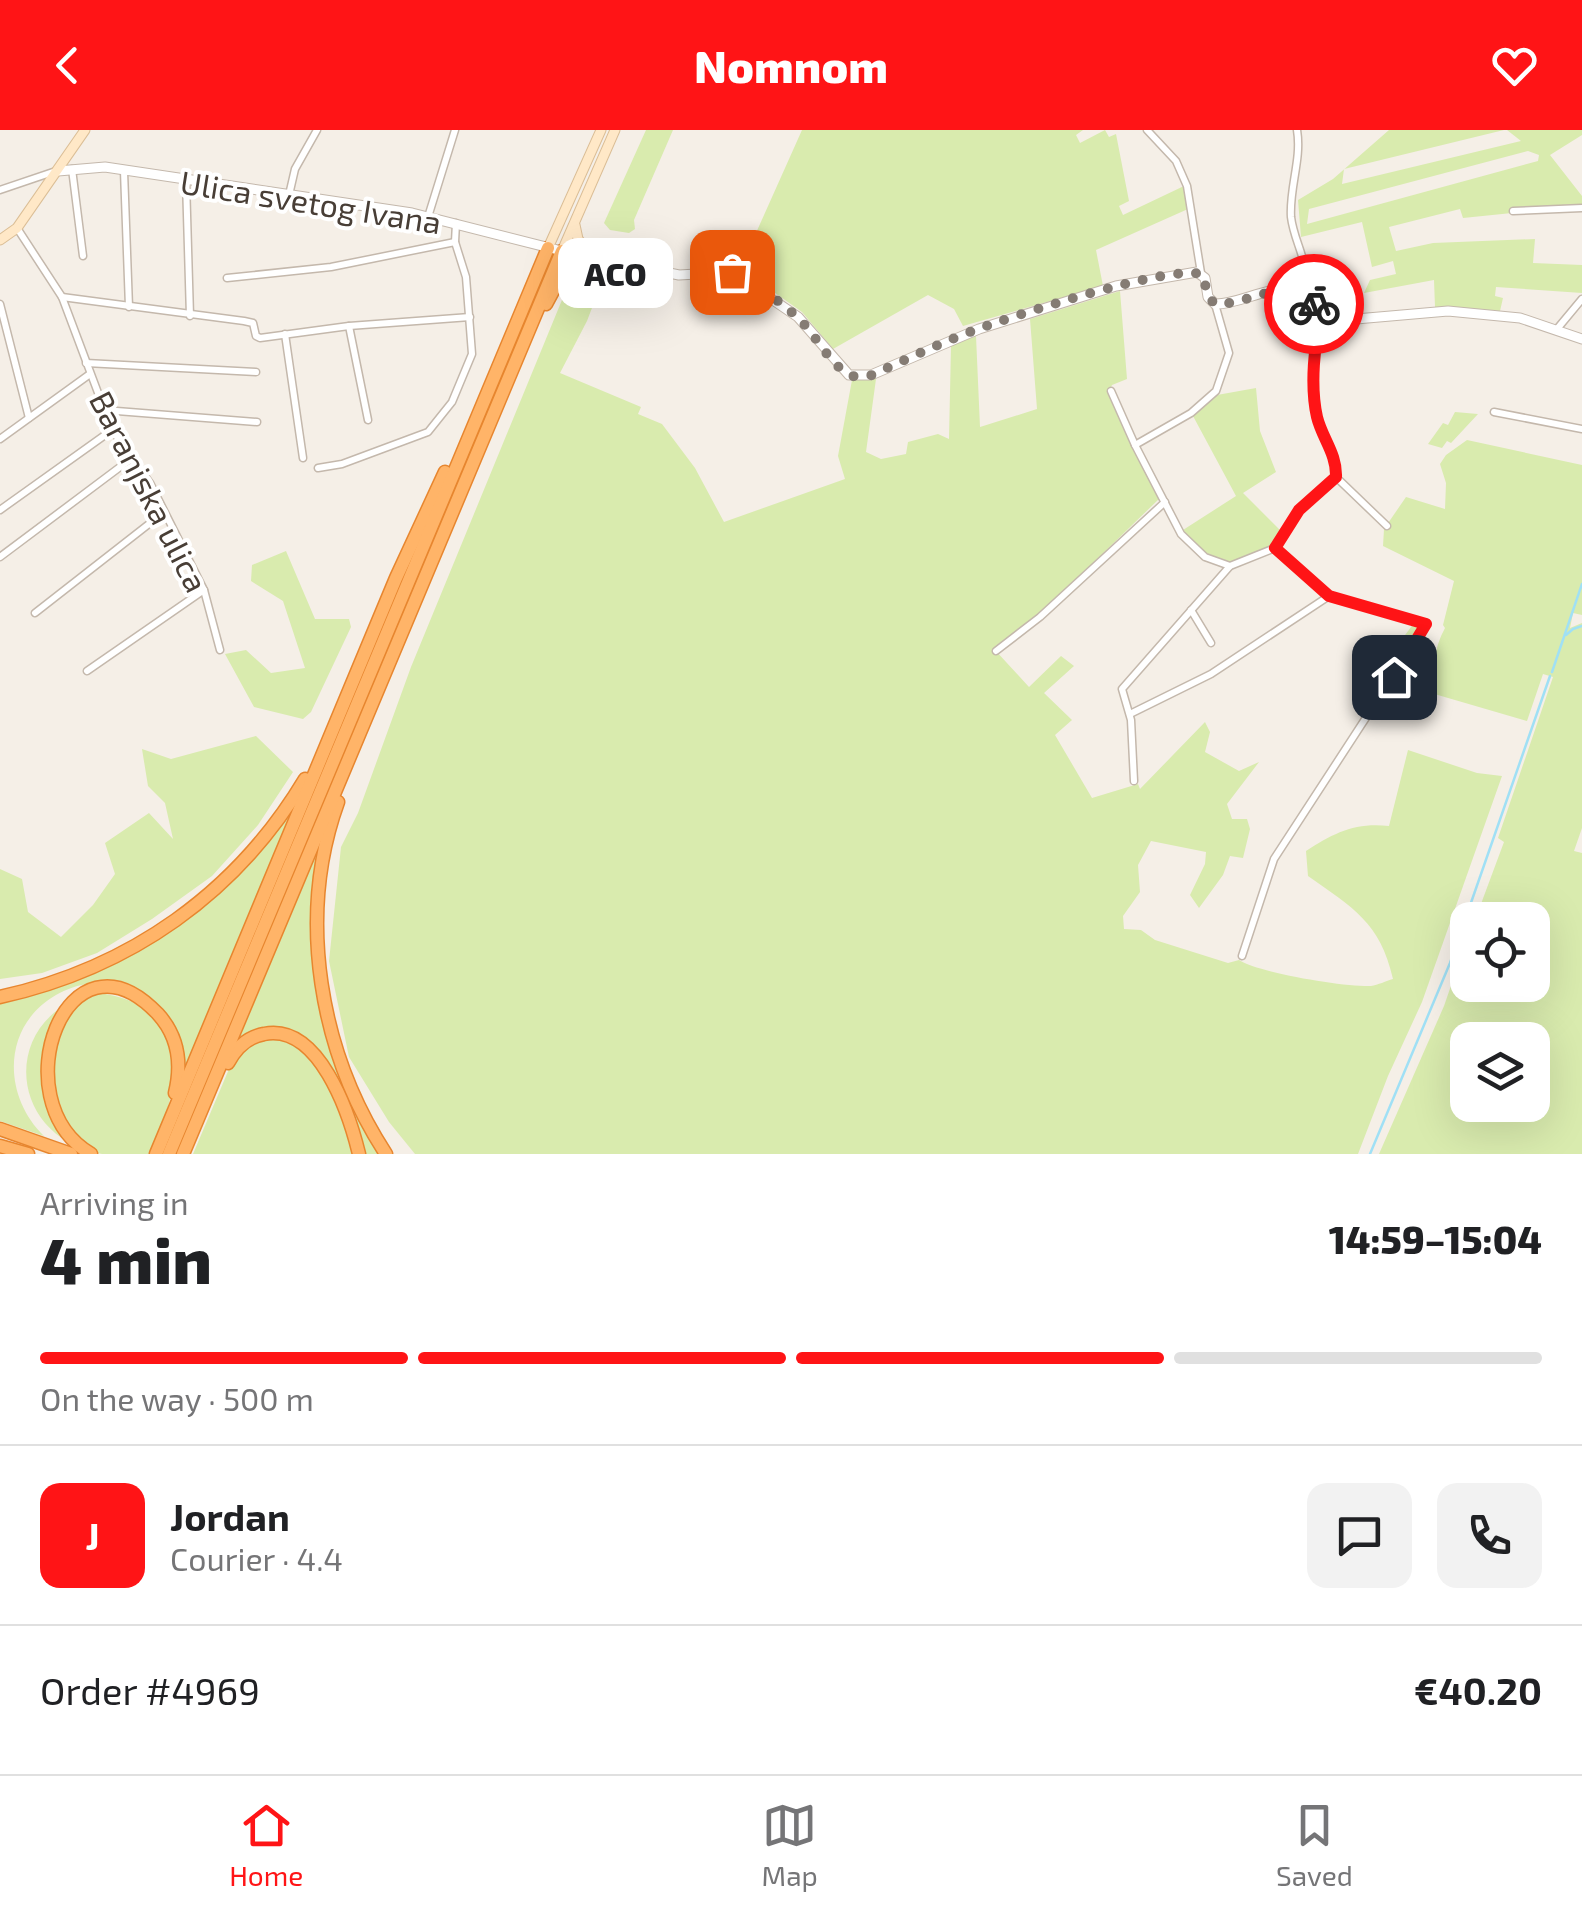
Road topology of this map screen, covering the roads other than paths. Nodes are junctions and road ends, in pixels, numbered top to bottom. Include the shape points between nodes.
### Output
1 (85, 130) edge
2 (317, 130) edge
3 (455, 130) edge
4 (600, 130) edge
5 (615, 130) edge
6 (1147, 130) edge
7 (1296, 130) edge
8 (72, 168) junction
9 (124, 170) junction
10 (58, 171) junction
11 (186, 181) junction
12 (0, 190) edge
13 (288, 195) junction
14 (1582, 208) edge
15 (1514, 211) dead end
16 (428, 216) junction
17 (456, 223) junction
18 (574, 223) junction
19 (18, 228) junction
20 (0, 240) edge
21 (456, 242) junction
22 (555, 249) junction
23 (82, 256) dead end
24 (585, 256) junction
25 (1201, 273) junction
26 (227, 278) dead end
27 (1302, 294) junction
28 (62, 297) junction
29 (1582, 299) edge
30 (0, 304) edge
31 (1215, 304) junction
32 (129, 307) junction
33 (1322, 314) junction
34 (190, 316) junction
35 (534, 316) junction
36 (470, 317) junction
37 (348, 326) junction
38 (1556, 329) junction
39 (285, 334) junction
40 (1582, 338) edge
41 (86, 363) junction
42 (256, 372) dead end
43 (90, 374) junction
44 (1111, 391) dead end
45 (102, 410) junction
46 (1494, 412) dead end
47 (29, 418) junction
48 (368, 420) dead end
49 (257, 422) dead end
50 (1582, 428) edge
51 (112, 430) junction
52 (471, 432) junction
53 (0, 439) edge
54 (1136, 445) junction
55 (132, 458) junction
56 (303, 458) dead end
57 (318, 468) dead end
58 (1336, 477) junction
59 (1164, 502) junction
60 (0, 510) edge
61 (164, 513) junction
62 (1387, 526) dead end
63 (1275, 548) junction
64 (0, 557) edge
65 (1230, 566) junction
66 (204, 590) junction
67 (1329, 596) junction
68 (1192, 610) junction
69 (35, 613) dead end
70 (1211, 643) dead end
71 (220, 650) dead end
72 (996, 651) dead end
73 (86, 671) dead end
74 (1130, 714) junction
75 (360, 732) junction
76 (327, 743) junction
77 (1134, 781) dead end
78 (1242, 956) dead end
79 (0, 997) edge
80 (60, 998) dead end
81 (208, 1094) junction
82 (0, 1129) edge
83 (44, 1130) dead end
84 (0, 1146) edge
85 (162, 1150) edge
86 (28, 1154) edge
87 (71, 1154) edge
88 (91, 1154) edge
89 (183, 1154) edge
90 (359, 1154) edge
91 (386, 1154) edge

1 - 10 main road
2 - 13 street
3 - 16 street
4 - 22 main road
5 - 18 main road
6 - 25 street via 1176,161 1187,186
7 - 27 street via 1291,214 1306,271
8 - 9 street, Ulica svetog Ivana
8 - 10 street, Ulica svetog Ivana
8 - 23 street
9 - 11 street, Ulica svetog Ivana
9 - 32 street
10 - 12 street
10 - 19 main road
11 - 13 street, Ulica svetog Ivana
11 - 34 street
13 - 16 street, Ulica svetog Ivana
14 - 15 street
16 - 17 street, Ulica svetog Ivana
17 - 21 street
17 - 22 street, Ulica svetog Ivana
18 - 22 main road
18 - 24 main road
19 - 20 main road
19 - 28 street, Baranjska ulica
21 - 26 street via 331,267
21 - 36 street
22 - 24 street, Ulica svetog Ivana
22 - 35 highway
22 - 52 highway
24 - 25 street, Ulica svetog Ivana via 690,277 732,272 784,305 839,366 860,377 979,328 1116,286
24 - 35 highway via 570,260
25 - 31 street
27 - 31 street via 1273,292
27 - 33 street
28 - 32 street
28 - 41 street, Baranjska ulica
29 - 38 street
30 - 47 street
31 - 54 street via 1228,352 1216,392
32 - 34 street
33 - 38 street via 1343,322 1448,312 1520,318
33 - 58 street via 1316,412
34 - 39 street via 253,323 260,338
35 - 75 highway
36 - 37 street
36 - 57 street via 470,364 434,428
37 - 39 street
37 - 48 street
38 - 40 street
39 - 56 street
41 - 42 street
41 - 43 street, Baranjska ulica
43 - 45 street, Baranjska ulica
43 - 47 street
44 - 54 street
45 - 49 street
45 - 51 street, Baranjska ulica
46 - 50 street
47 - 53 street
51 - 55 street, Baranjska ulica
51 - 60 street
52 - 76 highway via 419,527
52 - 85 highway
54 - 59 street
55 - 61 street, Baranjska ulica
55 - 64 street
58 - 62 street
58 - 63 street via 1299,510
59 - 65 street via 1191,547
59 - 72 street
61 - 66 street, Baranjska ulica
61 - 69 street
63 - 65 street
63 - 67 street
65 - 68 street
66 - 71 street, Baranjska ulica
66 - 73 street
67 - 74 street via 1210,674
67 - 78 street via 1426,624 1274,859
68 - 70 street
68 - 74 street via 1122,689
74 - 77 street
75 - 81 highway
75 - 91 highway via 325,853 319,958 338,1055
76 - 79 highway via 245,862 185,915 81,974
76 - 85 highway
80 - 85 highway via 91,988 124,992 168,1026 179,1067
81 - 89 highway
81 - 90 highway via 244,1042 268,1033 289,1035 322,1065
82 - 87 highway
83 - 88 highway
84 - 86 highway

